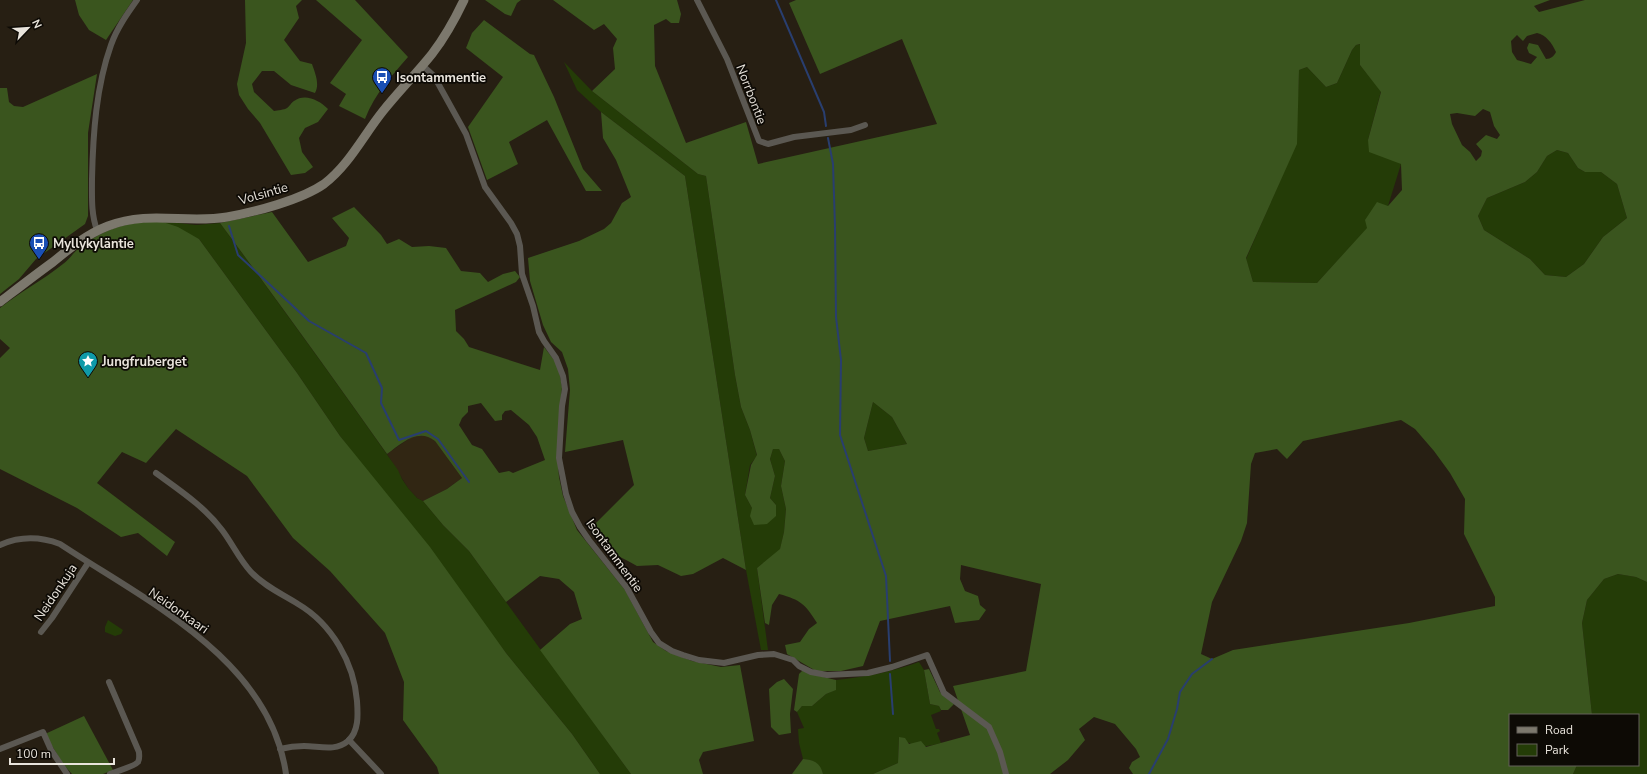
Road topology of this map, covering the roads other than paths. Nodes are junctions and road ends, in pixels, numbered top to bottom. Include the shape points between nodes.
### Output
1 (137, 0) edge
2 (464, 0) edge
3 (697, 0) edge
4 (422, 65) junction
5 (865, 125) dead end
6 (97, 230) junction
7 (0, 302) edge
8 (156, 473) dead end
9 (0, 545) edge
10 (88, 563) junction
11 (41, 632) dead end
12 (109, 682) dead end
13 (349, 740) junction
14 (0, 749) edge
15 (280, 749) junction
16 (67, 774) edge
17 (110, 774) edge
18 (286, 774) edge
19 (381, 774) edge
20 (1006, 774) edge

1 - 6 street via 118,28 111,44 96,109 92,164 93,219
2 - 4 street, Volsintie via 442,39
3 - 5 street, Norrbontie via 727,59 759,140 768,144 794,136 851,130
4 - 6 street, Volsintie via 342,167 311,192 226,217 148,217 120,222
4 - 20 street, Isontammentie via 434,76 466,134 485,187 517,234 522,274 540,332 556,358 563,376 565,389 559,458 572,512 589,540 627,588 659,643 672,651 719,663 733,662 758,654 774,654 793,660 811,672 827,675 868,672 926,655 944,693 989,727
6 - 7 street, Volsintie
8 - 13 street via 207,513 251,572 272,590 313,614 334,638 346,660 356,690 357,724
9 - 10 street, Neidonkaari via 13,539 27,537 42,539 60,544
10 - 11 street, Neidonkuja
10 - 15 street, Neidonkaari via 185,626 219,655 261,706
12 - 17 street via 140,757 134,764
13 - 15 street via 334,747 300,746
13 - 19 street
14 - 16 street via 43,732
15 - 18 street, Neidonkaari

